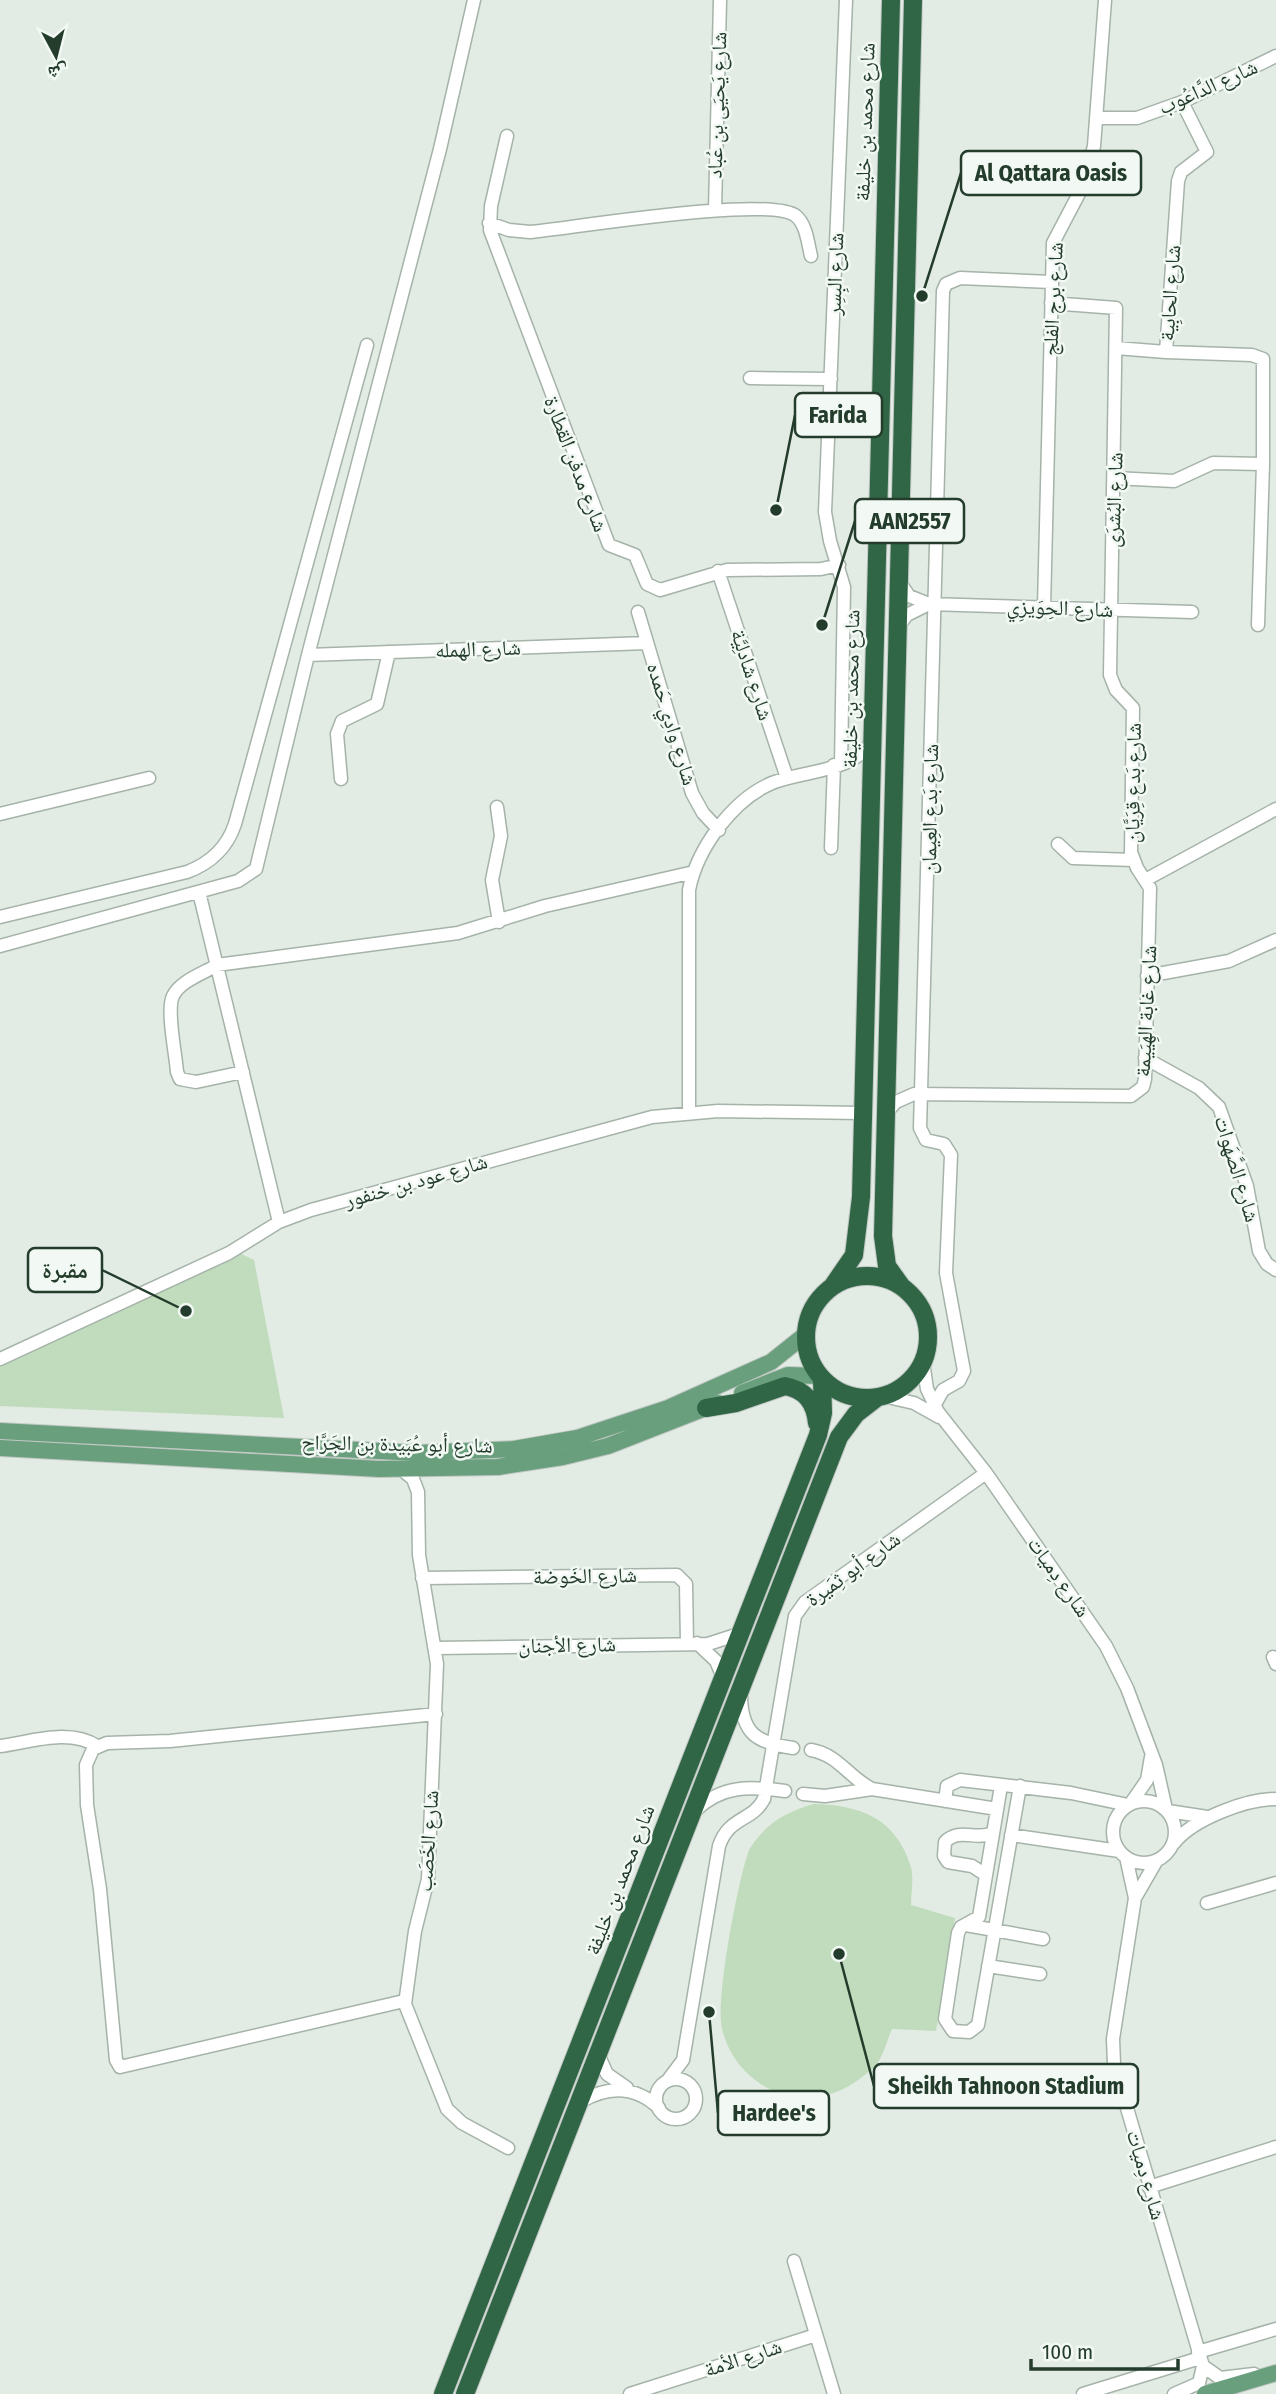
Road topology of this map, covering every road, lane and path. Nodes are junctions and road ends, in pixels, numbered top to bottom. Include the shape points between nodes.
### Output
1 (474, 0) edge
2 (720, 0) edge
3 (846, 0) edge
4 (891, 0) edge
5 (913, 0) edge
6 (1105, 0) edge
7 (1276, 56) edge
8 (1182, 102) junction
9 (1097, 118) junction
10 (507, 136) dead end
11 (715, 210) junction
12 (489, 223) junction
13 (811, 256) dead end
14 (1051, 282) junction
15 (1051, 303) junction
16 (367, 345) dead end
17 (1116, 348) junction
18 (1166, 352) junction
19 (750, 378) dead end
20 (831, 379) junction
21 (1264, 464) junction
22 (1114, 478) junction
23 (839, 565) junction
24 (718, 571) junction
25 (897, 578) junction
26 (931, 604) junction
27 (1044, 607) junction
28 (1110, 609) junction
29 (638, 612) dead end
30 (1192, 612) dead end
31 (1258, 625) dead end
32 (897, 628) junction
33 (648, 643) junction
34 (388, 652) junction
35 (308, 655) junction
36 (1116, 690) joint
37 (873, 739) junction
38 (837, 765) junction
39 (149, 778) dead end
40 (787, 778) junction
41 (341, 779) dead end
42 (872, 782) junction
43 (497, 807) dead end
44 (1276, 809) edge
45 (0, 814) edge
46 (719, 830) junction
47 (1058, 845) dead end
48 (831, 848) dead end
49 (1133, 860) junction
50 (694, 872) junction
51 (1147, 879) junction
52 (199, 892) junction
53 (0, 917) edge
54 (499, 922) junction
55 (1276, 940) edge
56 (0, 946) edge
57 (217, 965) junction
58 (1147, 976) junction
59 (1145, 1058) junction
60 (884, 1069) junction
61 (243, 1072) junction
62 (921, 1093) junction
63 (689, 1112) junction
64 (862, 1113) junction
65 (884, 1117) junction
66 (279, 1222) junction
67 (1276, 1270) edge
68 (832, 1287) junction
69 (902, 1287) junction
70 (806, 1334) junction
71 (0, 1359) edge
72 (923, 1362) junction
73 (821, 1378) junction
74 (880, 1396) junction
75 (934, 1406) junction
76 (706, 1408) junction
77 (943, 1419) junction
78 (0, 1431) edge
79 (818, 1435) junction
80 (0, 1448) edge
81 (401, 1469) junction
82 (438, 1470) junction
83 (986, 1473) junction
84 (418, 1492) junction
85 (422, 1578) junction
86 (739, 1634) junction
87 (692, 1643) junction
88 (436, 1648) junction
89 (723, 1677) junction
90 (741, 1690) junction
91 (436, 1714) junction
92 (759, 1740) junction
93 (773, 1745) junction
94 (0, 1746) edge
95 (97, 1746) junction
96 (793, 1748) dead end
97 (811, 1750) dead end
98 (1150, 1750) junction
99 (842, 1764) junction
100 (1002, 1786) junction
101 (1020, 1786) junction
102 (734, 1788) junction
103 (767, 1788) junction
104 (872, 1790) junction
105 (785, 1791) dead end
106 (803, 1794) dead end
107 (836, 1794) junction
108 (1276, 1799) edge
109 (945, 1801) junction
110 (1129, 1805) junction
111 (997, 1810) junction
112 (1167, 1810) junction
113 (690, 1817) junction
114 (1210, 1817) junction
115 (993, 1833) junction
116 (1011, 1835) junction
117 (1172, 1846) junction
118 (1123, 1854) junction
119 (1157, 1860) junction
120 (986, 1875) junction
121 (1276, 1882) edge
122 (1135, 1898) junction
123 (1207, 1903) dead end
124 (966, 1925) junction
125 (994, 1929) junction
126 (1043, 1939) dead end
127 (988, 1966) junction
128 (1040, 1974) dead end
129 (404, 2001) junction
130 (598, 2054) junction
131 (683, 2060) junction
132 (666, 2082) junction
133 (690, 2085) junction
134 (629, 2090) junction
135 (580, 2102) junction
136 (659, 2109) junction
137 (1276, 2147) edge
138 (508, 2148) dead end
139 (1149, 2187) junction
140 (794, 2261) dead end
141 (1276, 2329) edge
142 (816, 2335) junction
143 (1200, 2359) junction
144 (1271, 2374) edge
145 (443, 2394) edge
146 (465, 2394) edge
147 (630, 2394) edge
148 (834, 2394) edge
149 (1083, 2394) edge
150 (1174, 2394) edge
151 (1205, 2394) edge

1 - 35 street via 440,149
2 - 11 street, شارع يَحيَى بن عُباد
3 - 20 street, شارع البِسِر
4 - 37 highway, شارع محمد بن خليفة
5 - 25 highway, شارع محمد بن خليفة
6 - 9 street, شارع برج الفلج
7 - 8 street, شارع الدَّاعُوب
8 - 9 street, شارع الدَّاعُوب via 1137,118
8 - 18 street, شارع الحابِية via 1207,152 1181,172 1178,181
9 - 14 street, شارع برج الفلج via 1084,184 1055,234
10 - 12 street, شارع مدفن القطارة
11 - 12 street via 530,232
11 - 13 street via 790,213 802,223
12 - 24 street, شارع مدفن القطارة via 604,540 635,555 652,588 667,588
14 - 15 street, شارع برج الفلج
14 - 26 street, شارع بَدع العِيمان via 960,278 946,284 943,291
15 - 17 street, شارع البُشرَى via 1116,308
15 - 27 street, شارع برج الفلج
16 - 53 street via 227,842 213,858 187,872
17 - 18 street
17 - 22 street, شارع البُشرَى
18 - 21 street, شارع الحابِية via 1263,359
19 - 20 street
20 - 23 street, شارع البِسِر via 825,512
21 - 22 street via 1213,463 1174,481
21 - 31 street, شارع الحابِية
22 - 28 street, شارع البُشرَى
23 - 24 street, شارع مدفن القطارة
23 - 38 street, شارع البِسِر via 844,587
24 - 40 street, شارع شادلِيَّة
25 - 26 street via 909,596
25 - 32 highway, شارع محمد بن خليفة
26 - 27 street, شارع الحِوَيزِي
26 - 32 street via 907,615
26 - 62 street, شارع بَدع العِيمان via 931,825
27 - 28 street, شارع الحِوَيزِي
28 - 30 street, شارع الحِوَيزِي
28 - 36 street, شارع البُشرَى via 1110,675
29 - 33 street, شارع وادِي حَمده
32 - 60 highway, شارع محمد بن خليفة
33 - 34 street, شارع الهمله
33 - 46 street, شارع وادِي حَمده via 692,793
34 - 35 street, شارع الهمله
34 - 41 street via 377,704 342,721 337,734
35 - 52 street via 256,869 245,879
36 - 49 street, شارع بَدع قِرَيَّان via 1130,702 1135,715
37 - 38 street via 862,755
37 - 42 highway, شارع محمد بن خليفة
38 - 40 street
38 - 42 street via 866,771
38 - 48 street, شارع البِسِر via 831,794
39 - 45 street
40 - 46 street via 752,794
42 - 64 highway, شارع محمد بن خليفة
43 - 54 street via 501,836 492,880
44 - 51 street
46 - 50 street
47 - 49 street via 1073,858
49 - 51 street, شارع بَدع قِرَيَّان
50 - 54 street via 569,900
50 - 63 street via 689,904
51 - 58 street, شارع غابة الهِيَيمة via 1151,897
52 - 56 street
52 - 57 street
54 - 57 street via 458,933
55 - 58 street via 1219,964
57 - 61 street
57 - 61 street via 173,996 177,1072 180,1079 196,1082
58 - 59 street, شارع غابة الهِيَيمة
59 - 62 street, شارع غابة الهِيَيمة via 1143,1087 1131,1096
59 - 67 street, شارع الصَّهَوات via 1199,1088 1219,1107 1247,1186 1259,1251
60 - 62 street, شارع غابة الهِيَيمة via 899,1086
60 - 65 highway, شارع محمد بن خليفة
61 - 66 street
62 - 65 street, شارع غابة الهِيَيمة via 902,1098
62 - 75 street, شارع بَدع العِيمان via 922,1137 944,1144 951,1155 946,1273 964,1367 962,1378 943,1390
63 - 64 street, شارع عود بن خنفور
63 - 66 street, شارع عود بن خنفور via 652,1117 518,1152
64 - 68 highway, شارع محمد بن خليفة via 857,1243 848,1267
65 - 69 highway, شارع محمد بن خليفة via 883,1251
66 - 71 street, شارع عود بن خنفور via 229,1253
68 - 69 highway via 867,1276
68 - 70 highway via 813,1307
69 - 72 highway via 917,1302 926,1321
70 - 73 highway via 807,1349
70 - 78 main road, شارع أبو عُبَيدة بن الجَرَّاح via 772,1362 648,1415 577,1437 513,1449 417,1453
72 - 74 highway via 899,1389
72 - 75 street, شارع دِميات
73 - 74 highway via 848,1395
73 - 76 main road, شارع أبو عُبَيدة بن الجَرَّاح via 788,1375
73 - 79 highway, شارع محمد بن خليفة via 823,1413
74 - 77 street, شارع دِميات via 914,1403
74 - 90 highway, شارع محمد بن خليفة via 856,1413 839,1437
75 - 77 street, شارع دِميات
76 - 79 highway via 736,1403 777,1387 793,1388 812,1403
76 - 82 main road, شارع أبو عُبَيدة بن الجَرَّاح via 586,1452 531,1463
77 - 83 street, شارع دِميات
79 - 86 highway, شارع محمد بن خليفة
80 - 81 main road, شارع أبو عُبَيدة بن الجَرَّاح
81 - 82 main road, شارع أبو عُبَيدة بن الجَرَّاح
81 - 84 street via 413,1479
82 - 84 street
83 - 93 street, شارع أبو ثِمَيرة via 800,1609 793,1625
83 - 98 street, شارع دِميات via 1106,1646
84 - 85 street, شارع الخَصَب
85 - 87 street, شارع الخَوضة via 677,1575 686,1584
85 - 88 street, شارع الخَصَب
86 - 87 street, شارع الأجنان via 719,1642
86 - 89 highway, شارع محمد بن خليفة
87 - 88 street, شارع الأجنان
87 - 89 street via 710,1654
88 - 91 street, شارع الخَصَب
89 - 145 highway, شارع محمد بن خليفة
90 - 92 street via 742,1715
90 - 113 highway, شارع محمد بن خليفة
91 - 95 street
91 - 129 street, شارع الخَصَب via 428,1878
92 - 93 street
92 - 102 street via 767,1757 765,1766 753,1780
93 - 96 street
93 - 103 street, شارع أبو ثِمَيرة
94 - 95 street via 68,1737
95 - 129 street via 86,1765 88,1805 120,2067
97 - 99 street via 827,1753
98 - 110 street via 1147,1780
98 - 112 street, شارع دِميات
99 - 104 street
99 - 107 street via 844,1780
100 - 101 street
100 - 109 street via 955,1781 944,1791
100 - 111 street
101 - 110 street
101 - 116 street
102 - 103 street
102 - 113 street via 709,1800
103 - 105 street
103 - 131 street via 760,1806 732,1823 719,1846
104 - 107 street
104 - 109 street
106 - 107 street
108 - 114 street
109 - 111 street
110 - 112 street via 1149,1801
110 - 118 street via 1113,1826 1115,1843
111 - 115 street
112 - 114 street
112 - 117 street via 1175,1828
113 - 130 highway, شارع محمد بن خليفة
114 - 117 street via 1188,1828
115 - 120 street
115 - 120 street via 983,1837 958,1834 945,1842 947,1862 972,1866
116 - 118 street
116 - 125 street
117 - 119 street
118 - 119 street via 1136,1862
118 - 122 street, شارع دِميات
119 - 122 street, شارع دِميات
120 - 124 street via 979,1917
121 - 123 street
122 - 139 street, شارع دِميات via 1113,2052
124 - 125 street
124 - 127 street via 958,1933 946,2020 950,2029 969,2032 978,2025
125 - 126 street
125 - 127 street
127 - 128 street
129 - 138 street, شارع الخَصَب via 447,2109 462,2123
130 - 134 street via 607,2074
130 - 135 highway, شارع محمد بن خليفة
131 - 132 street
131 - 133 street
132 - 133 street
132 - 134 street via 648,2090
132 - 136 street via 657,2095
133 - 136 street via 696,2101 688,2115 673,2118
134 - 135 street via 605,2091
134 - 136 street
135 - 146 highway, شارع محمد بن خليفة
137 - 139 street
139 - 143 street, شارع دِميات
140 - 142 street
141 - 143 street
142 - 147 street, شارع الأمة
142 - 148 street
143 - 144 street via 1220,2378
143 - 149 street
143 - 150 street via 1199,2383
144 - 151 main road

